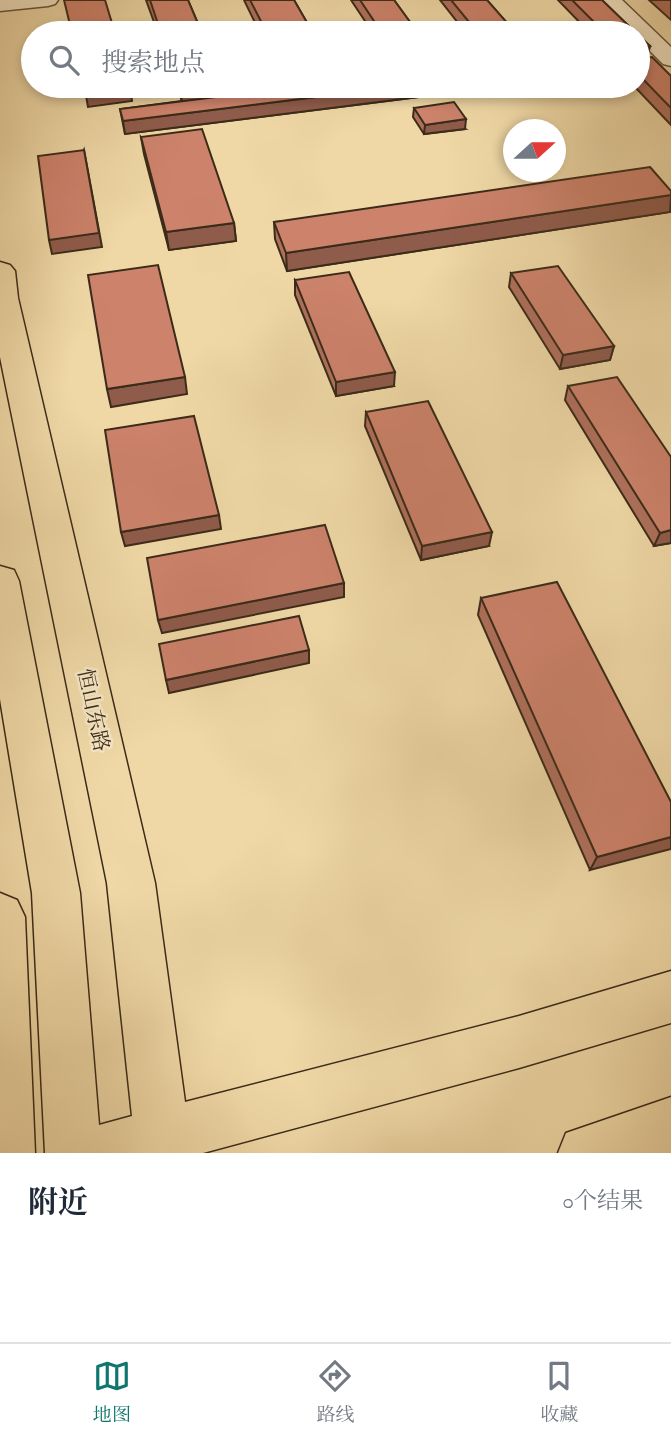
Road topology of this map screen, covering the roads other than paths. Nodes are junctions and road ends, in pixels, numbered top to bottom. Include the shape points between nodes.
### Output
1 (48, 0) edge
2 (610, 0) edge
3 (0, 5) edge
4 (632, 21) edge
5 (650, 39) edge
6 (671, 59) edge
7 (0, 271) edge
8 (0, 581) edge
9 (0, 917) edge
10 (671, 997) edge
11 (671, 1125) edge
12 (164, 1144) edge
13 (7, 1153) edge
14 (73, 1153) edge
15 (97, 1153) edge
16 (586, 1153) edge

1 - 3 street
2 - 4 street
5 - 6 street
7 - 12 main road, 恒山东路 via 131,883
8 - 14 main road via 56,892
9 - 13 main road
10 - 12 main road
11 - 16 main road
12 - 15 main road

